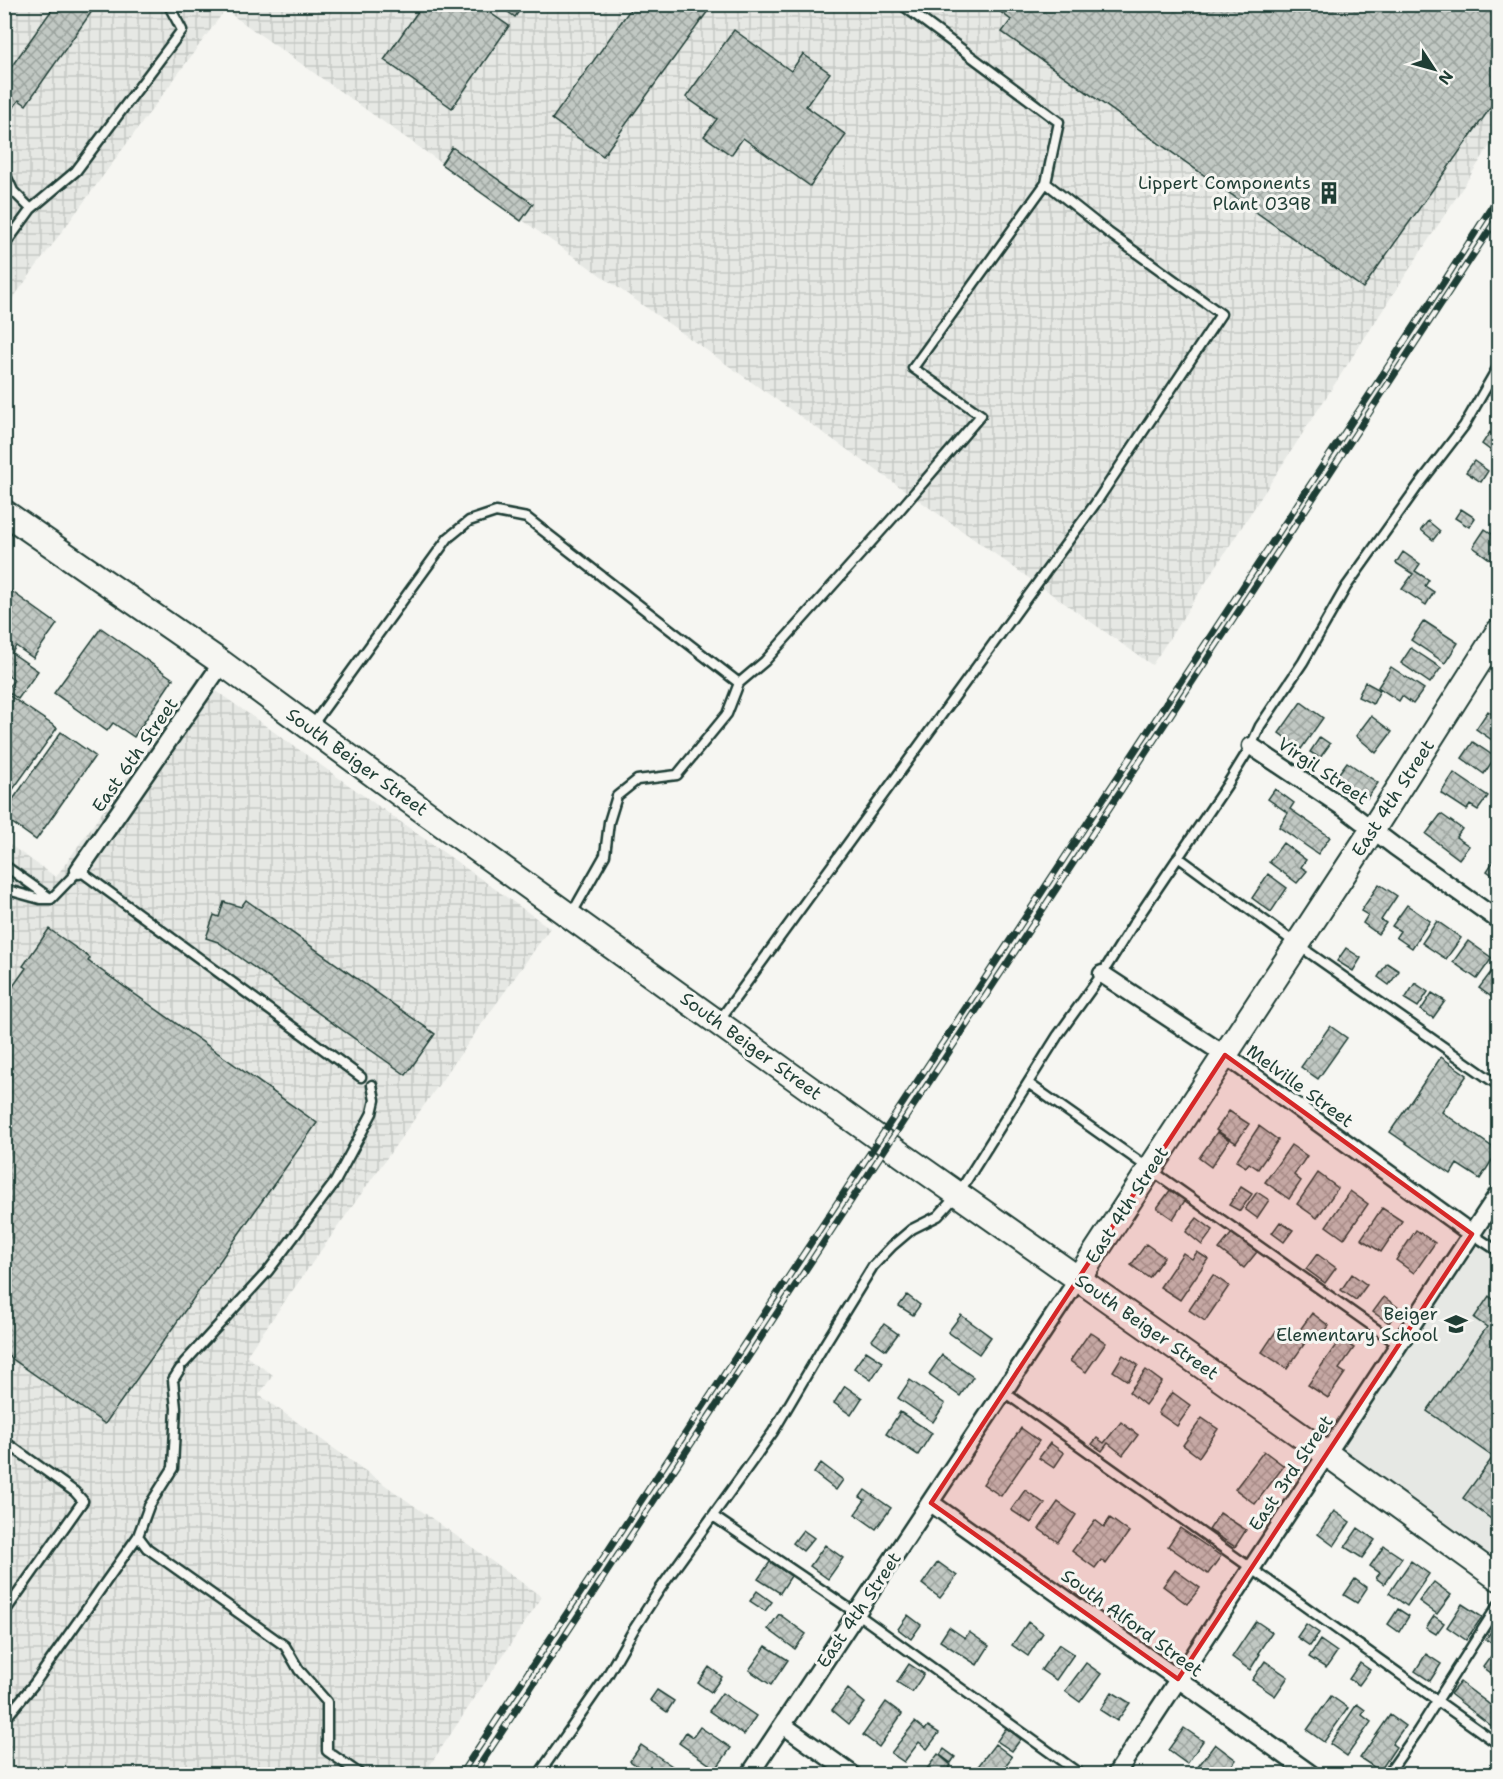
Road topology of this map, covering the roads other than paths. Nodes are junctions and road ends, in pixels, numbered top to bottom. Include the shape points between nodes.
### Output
1 (168, 4) edge
2 (901, 4) edge
3 (4, 171) edge
4 (1046, 183) junction
5 (31, 209) junction
6 (4, 246) edge
7 (1498, 367) edge
8 (4, 512) edge
9 (1498, 632) edge
10 (222, 663) junction
11 (739, 683) junction
12 (311, 728) junction
13 (1251, 746) junction
14 (1373, 829) junction
15 (1178, 857) junction
16 (4, 865) edge
17 (79, 870) junction
18 (4, 889) edge
19 (51, 899) junction
20 (570, 916) junction
21 (1498, 920) edge
22 (1298, 945) junction
23 (1102, 974) junction
24 (718, 1023) junction
25 (1225, 1055) junction
26 (361, 1077) dead end
27 (1028, 1083) junction
28 (372, 1085) dead end
29 (1498, 1085) edge
30 (1150, 1169) junction
31 (958, 1194) junction
32 (1498, 1194) edge
33 (1472, 1234) junction
34 (1498, 1251) edge
35 (1078, 1279) junction
36 (1399, 1345) junction
37 (1004, 1392) junction
38 (4, 1441) edge
39 (1327, 1454) junction
40 (931, 1503) junction
41 (713, 1516) junction
42 (138, 1536) junction
43 (1251, 1568) junction
44 (1498, 1578) edge
45 (1498, 1605) edge
46 (4, 1613) edge
47 (856, 1613) junction
48 (1178, 1679) junction
49 (1438, 1700) junction
50 (4, 1716) edge
51 (783, 1725) junction
52 (1498, 1744) edge
53 (360, 1774) edge
54 (539, 1774) edge
55 (750, 1774) edge
56 (852, 1774) edge
57 (1080, 1774) edge
58 (1116, 1774) edge
59 (1311, 1774) edge
60 (1388, 1774) edge

1 - 5 lane via 182,30 76,171
2 - 4 lane via 1059,122
3 - 5 lane via 13,191
4 - 11 lane via 913,368 981,415 765,661
4 - 24 lane via 1221,314 1095,504
5 - 6 lane
7 - 13 lane via 1464,426 1346,587
8 - 10 street, South Beiger Street
9 - 14 street, East 4th Street
10 - 12 street, South Beiger Street
10 - 17 street, East 6th Street
11 - 12 lane via 526,518 496,512 469,521 448,538
11 - 20 lane via 727,714 677,775 637,780 617,796 605,855
12 - 20 street, South Beiger Street
13 - 14 street, Virgil Street
13 - 15 lane
14 - 21 street, Virgil Street
14 - 22 street, East 4th Street
15 - 22 lane
15 - 23 lane
16 - 19 lane
17 - 19 lane
17 - 26 lane
18 - 19 lane
20 - 24 street, South Beiger Street
22 - 25 street, East 4th Street
22 - 29 lane
23 - 25 street, Melville Street
23 - 27 lane
24 - 31 street, South Beiger Street
25 - 30 street, East 4th Street
25 - 33 street, Melville Street
27 - 30 lane
27 - 31 lane
28 - 42 lane via 372,1113 335,1182 268,1271 173,1380 173,1468 149,1506
30 - 35 street, East 4th Street
30 - 36 lane
31 - 35 street, South Beiger Street
31 - 41 lane via 938,1216 912,1229 873,1266 773,1432
32 - 33 street, East 3rd Street
33 - 34 lane
33 - 36 street, East 3rd Street
35 - 37 street, East 4th Street
35 - 39 street, South Beiger Street
36 - 39 street, East 3rd Street
37 - 40 street, East 4th Street
37 - 43 lane
38 - 46 lane via 83,1501
39 - 43 street, East 3rd Street
39 - 44 street, South Beiger Street
40 - 47 street, East 4th Street
40 - 48 street, South Alford Street
41 - 47 lane
41 - 54 lane via 660,1589 607,1676
42 - 50 lane via 33,1684
42 - 53 lane via 147,1548 285,1646 299,1670 327,1702 327,1751
43 - 48 street, East 3rd Street
43 - 49 lane
45 - 49 lane
47 - 51 street, East 4th Street
47 - 57 lane
48 - 58 street, East 3rd Street
48 - 59 street, South Alford Street
49 - 52 lane
49 - 60 lane
51 - 55 street, East 4th Street
51 - 56 street

